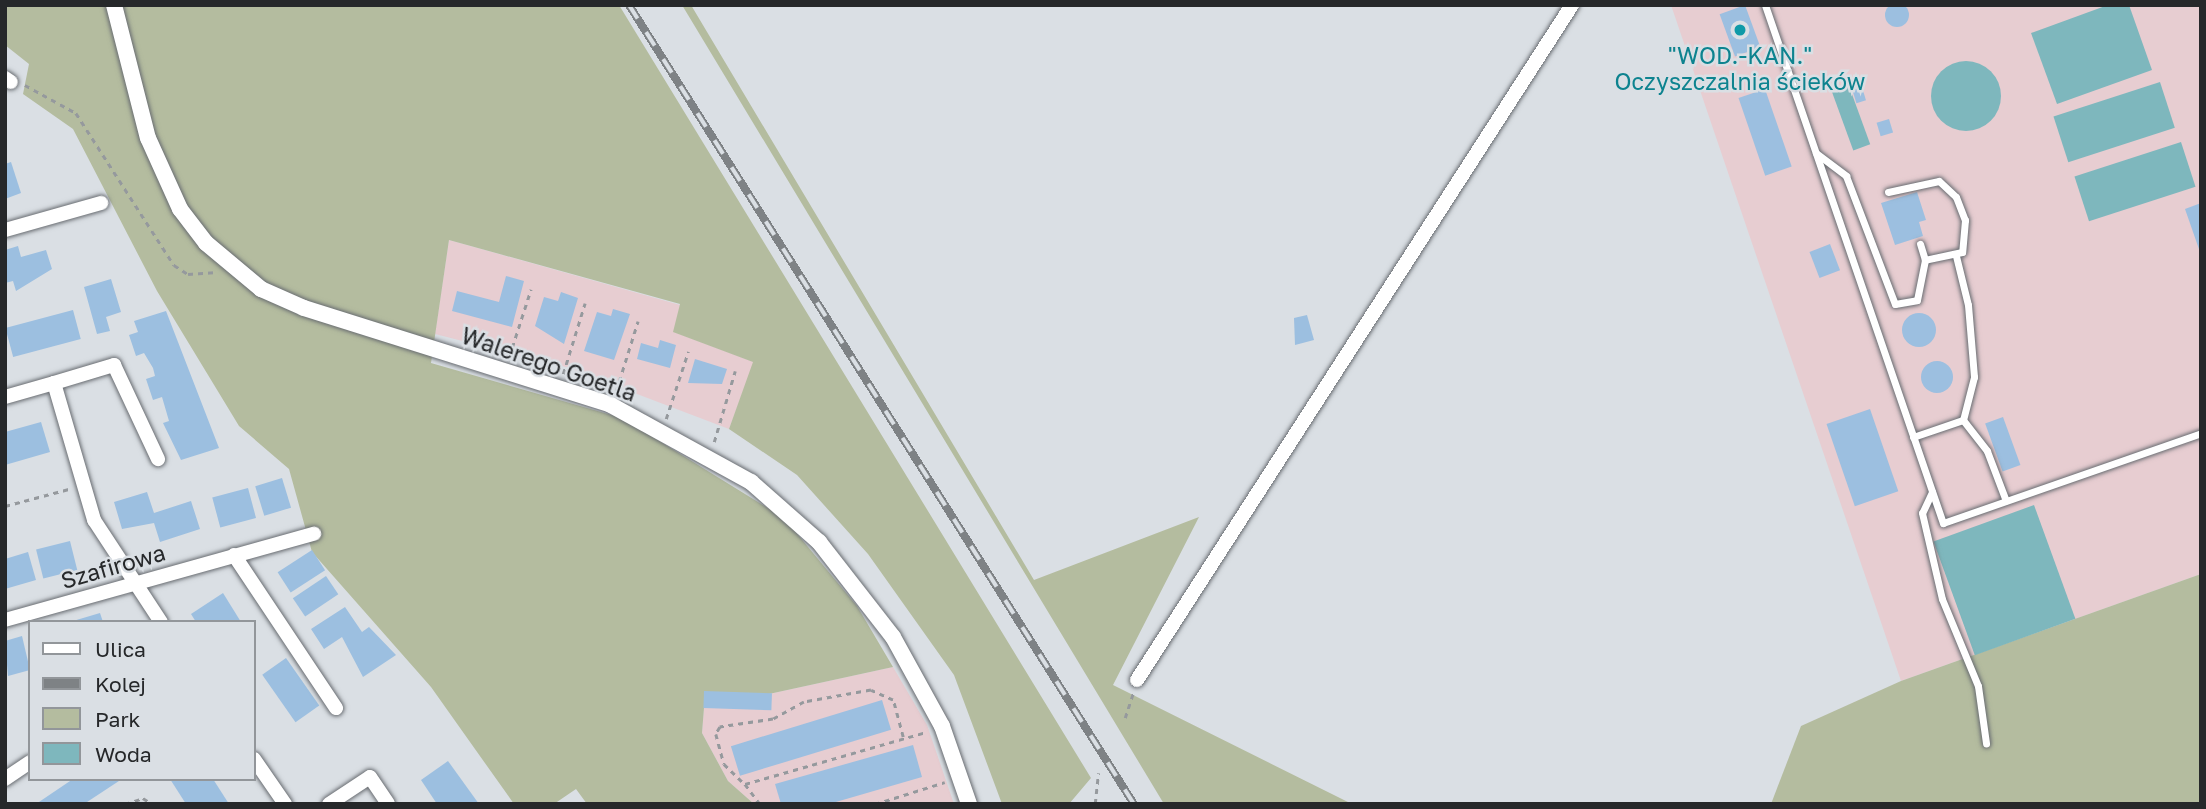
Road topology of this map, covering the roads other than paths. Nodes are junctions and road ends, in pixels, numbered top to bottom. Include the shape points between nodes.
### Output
1 (114, 5) edge
2 (1572, 5) edge
3 (1765, 5) edge
4 (1816, 153) junction
5 (1888, 192) dead end
6 (101, 203) dead end
7 (5, 230) edge
8 (1920, 244) dead end
9 (1956, 256) junction
10 (1925, 260) junction
11 (54, 383) junction
12 (5, 397) edge
13 (1963, 420) junction
14 (2201, 433) edge
15 (1913, 437) junction
16 (158, 459) dead end
17 (1932, 492) junction
18 (2006, 501) junction
19 (313, 534) dead end
20 (234, 555) junction
21 (138, 583) junction
22 (5, 620) edge
23 (160, 620) edge
24 (1137, 680) road end
25 (336, 708) dead end
26 (1986, 743) dead end
27 (256, 762) edge
28 (28, 763) edge
29 (5, 779) edge
30 (285, 804) edge
31 (329, 804) edge
32 (388, 804) edge
33 (969, 804) edge

1 - 33 street, Walerego Goetla via 163,176 180,209 230,265 304,308 611,405 710,455 786,508 819,542 893,638 942,726
2 - 24 street
3 - 4 lane
4 - 10 lane via 1846,176 1895,304 1917,300
4 - 15 lane
5 - 9 lane via 1927,181 1950,188 1965,220 1965,245
6 - 7 street
8 - 10 lane
9 - 10 lane
9 - 13 lane via 1968,305 1974,377
11 - 12 street
11 - 16 street via 114,365
11 - 21 street via 94,520
13 - 15 lane
13 - 18 lane via 1987,451
14 - 18 lane
15 - 17 lane
17 - 18 lane via 1943,523
17 - 26 lane via 1922,513 1942,599 1978,686
19 - 20 street, Szafirowa
20 - 21 street, Szafirowa
20 - 25 street
21 - 22 street, Szafirowa
21 - 23 street
27 - 30 street
28 - 29 street
31 - 32 street via 370,777

